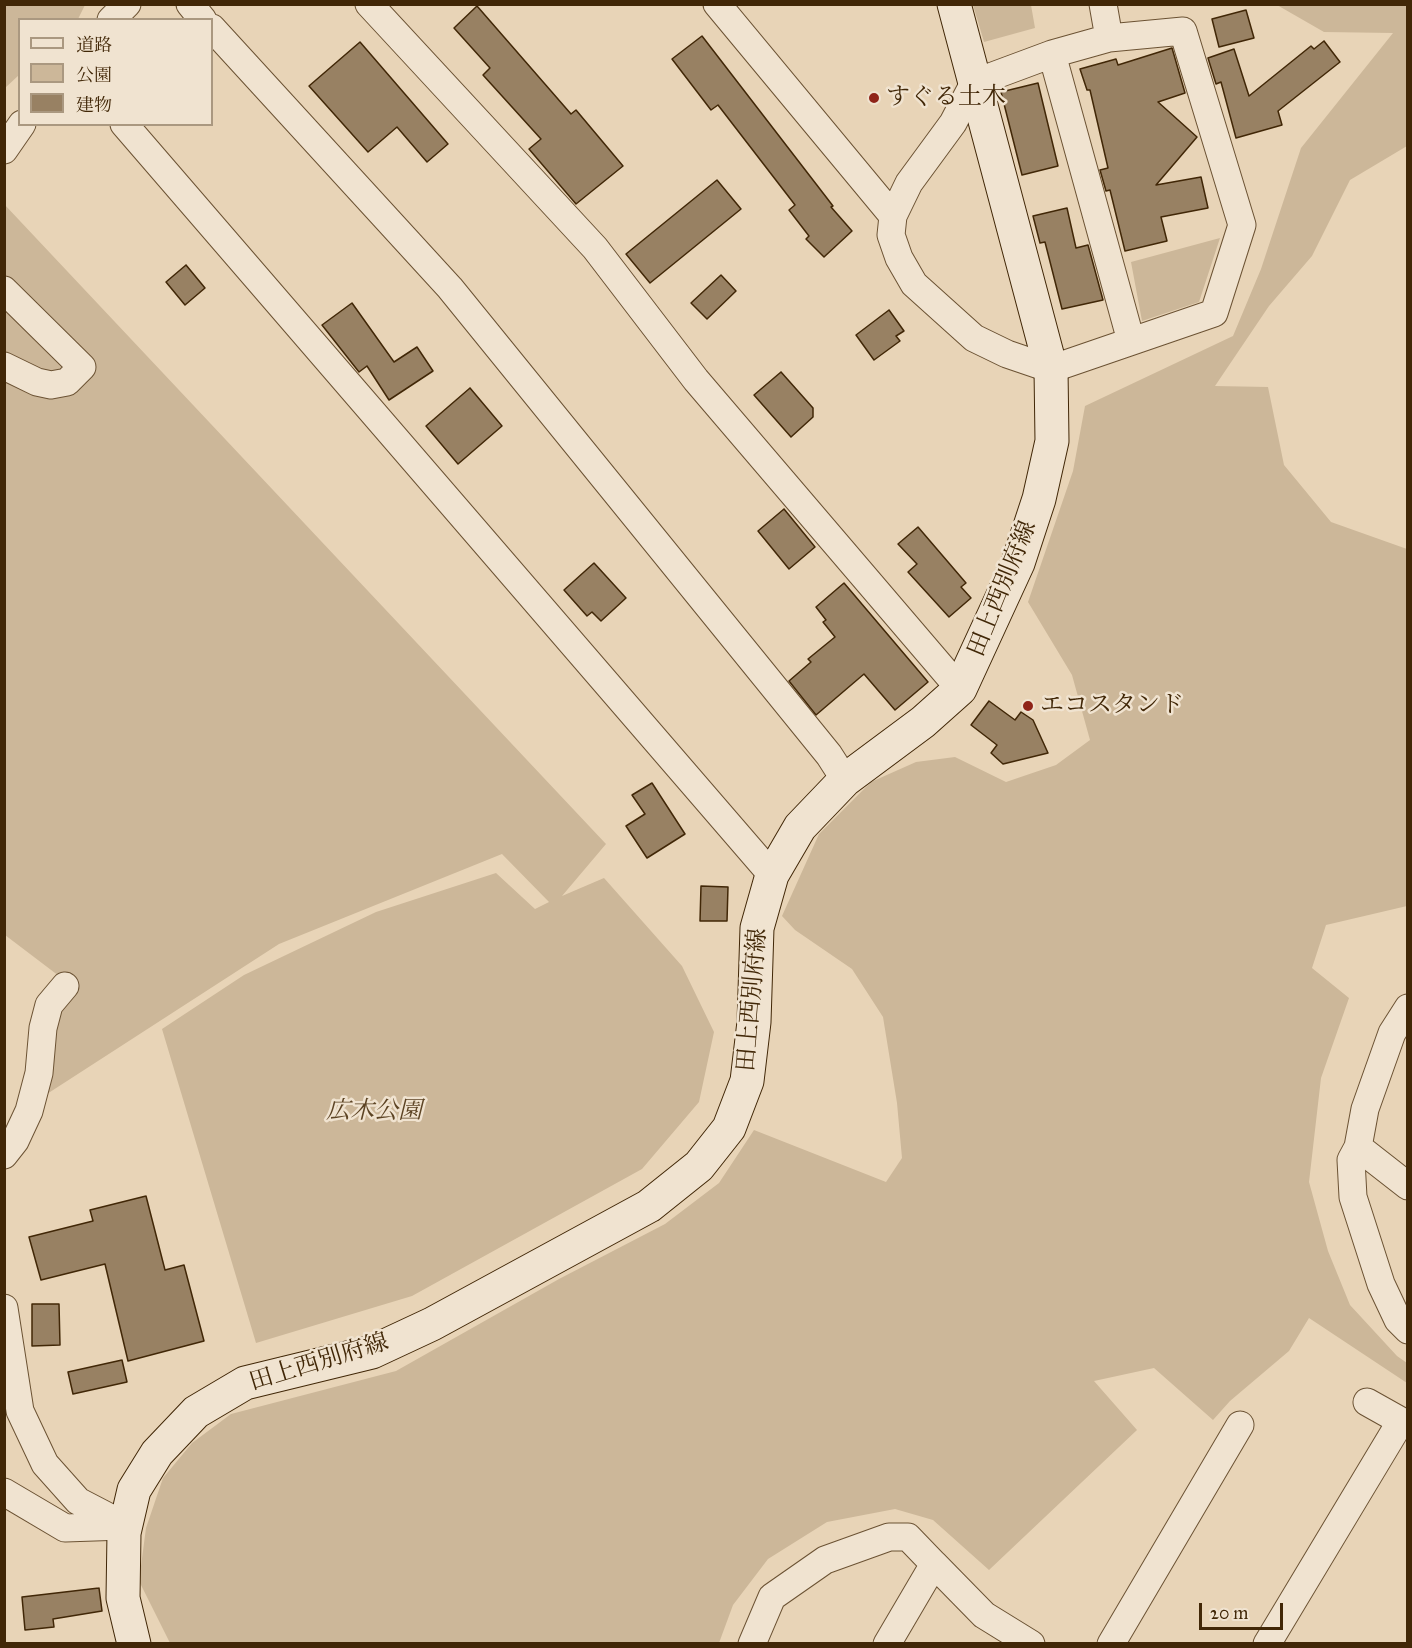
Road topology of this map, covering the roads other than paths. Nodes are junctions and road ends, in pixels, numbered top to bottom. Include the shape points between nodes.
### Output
1 (127, 4) edge
2 (190, 4) edge
3 (369, 4) edge
4 (717, 4) edge
5 (954, 4) edge
6 (1103, 4) edge
7 (113, 18) edge
8 (201, 18) edge
9 (213, 29) edge
10 (1108, 38) junction
11 (1052, 54) junction
12 (974, 83) junction
13 (21, 126) edge
14 (126, 126) edge
15 (4, 150) edge
16 (893, 216) junction
17 (4, 290) edge
18 (1131, 341) junction
19 (4, 366) edge
20 (1051, 369) junction
21 (960, 689) junction
22 (845, 780) junction
23 (772, 875) junction
24 (65, 986) dead end
25 (1407, 1008) edge
26 (1358, 1148) junction
27 (4, 1155) edge
28 (1407, 1186) edge
29 (4, 1308) edge
30 (1407, 1330) edge
31 (1367, 1402) dead end
32 (1404, 1423) edge
33 (1240, 1425) dead end
34 (4, 1492) edge
35 (126, 1526) junction
36 (934, 1564) junction
37 (134, 1644) edge
38 (752, 1644) edge
39 (887, 1644) edge
40 (1032, 1644) edge
41 (1111, 1644) edge
42 (1267, 1644) edge

1 - 7 street
2 - 8 street
3 - 21 street via 595,248 696,380
4 - 16 street
5 - 12 street, 田上西別府線
6 - 10 street
9 - 22 street via 450,288 829,755
10 - 11 street
10 - 18 street via 1183,31 1242,225 1214,314
11 - 12 street
11 - 18 street
12 - 16 street via 953,123 909,183
12 - 20 street, 田上西別府線
13 - 15 street
14 - 23 street
16 - 20 street via 891,235 898,258 914,284 974,338
17 - 19 street via 82,367 67,382 51,385
18 - 20 street
20 - 21 street, 田上西別府線 via 1052,441 1039,499 1018,563
21 - 22 street, 田上西別府線
22 - 23 street, 田上西別府線 via 800,827
23 - 35 street, 田上西別府線 via 757,928 754,1022 747,1081 729,1128 699,1166 650,1206 432,1324 372,1352 245,1383 196,1412 157,1453 134,1490
24 - 27 street via 49,1005 29,1111
25 - 26 street via 1392,1033 1365,1109
26 - 28 street
26 - 30 street via 1351,1160 1353,1197 1381,1284
29 - 35 street via 20,1411 45,1464 78,1501
31 - 32 street
32 - 42 street
33 - 41 street
34 - 35 street via 66,1528
35 - 37 street, 田上西別府線 via 123,1598
36 - 38 street via 908,1537 889,1537 825,1560 772,1598
36 - 39 street
36 - 40 street via 984,1615

